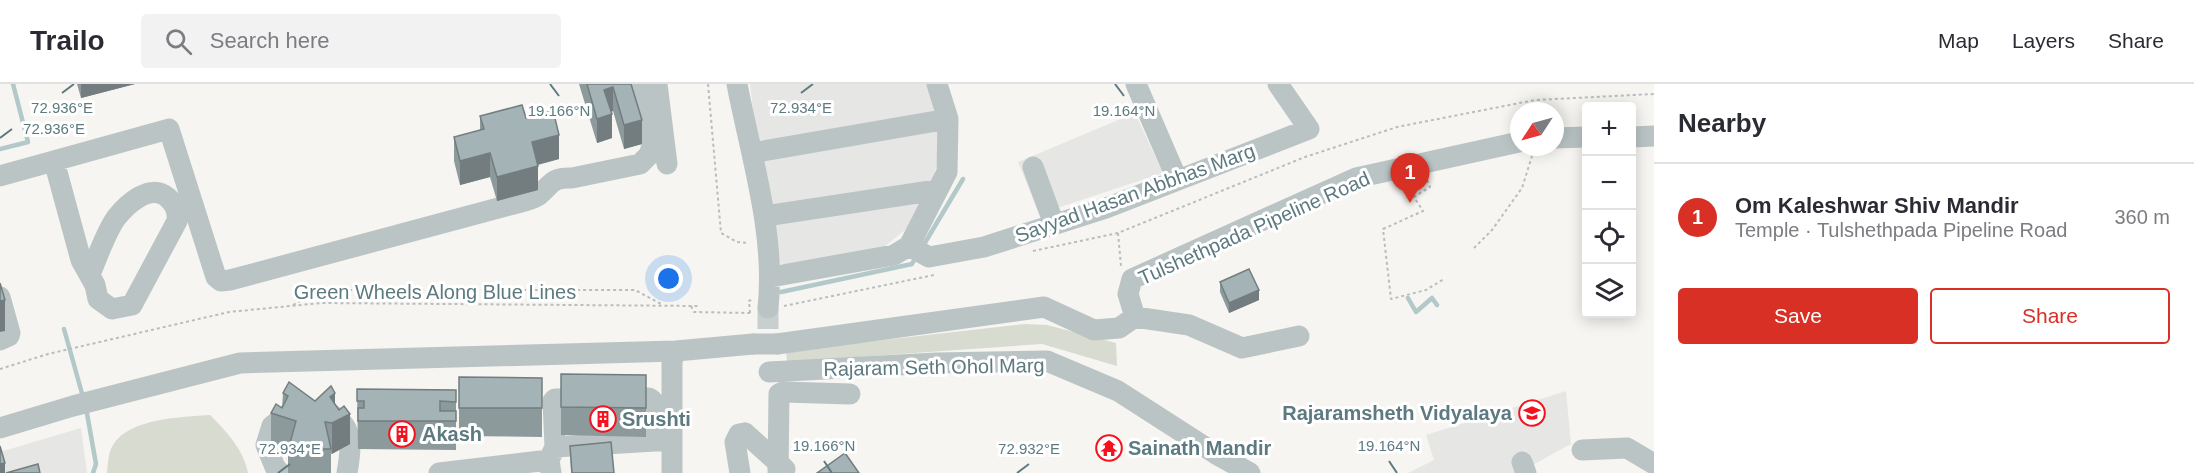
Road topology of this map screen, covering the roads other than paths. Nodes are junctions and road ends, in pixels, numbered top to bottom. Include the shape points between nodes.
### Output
1 (638, 84) edge
2 (657, 84) edge
3 (737, 84) edge
4 (938, 84) edge
5 (1136, 84) edge
6 (1278, 84) edge
7 (948, 119) junction
8 (1654, 136) edge
9 (1582, 137) edge
10 (1636, 137) edge
11 (1564, 138) edge
12 (1510, 144) edge
13 (763, 151) dead end
14 (164, 154) dead end
15 (54, 161) junction
16 (667, 164) dead end
17 (1033, 167) dead end
18 (0, 176) edge
19 (1177, 179) junction
20 (937, 190) junction
21 (176, 207) junction
22 (772, 215) dead end
23 (1054, 225) junction
24 (923, 256) junction
25 (90, 274) junction
26 (771, 277) junction
27 (0, 297) edge
28 (766, 309) tunnel mouth
29 (1135, 317) junction
30 (1299, 336) dead end
31 (0, 340) edge
32 (676, 351) junction
33 (767, 353) junction
34 (794, 370) junction
35 (794, 393) junction
36 (850, 394) dead end
37 (0, 428) edge
38 (663, 436) junction
39 (1582, 450) dead end
40 (552, 460) edge
41 (1654, 464) edge
42 (779, 472) edge
43 (280, 473) edge
44 (347, 473) edge
45 (439, 473) edge
46 (672, 473) edge
47 (740, 473) edge
48 (1250, 473) edge

1 - 15 street via 652,146 640,164 553,180 529,200 230,280 216,277 169,129
2 - 16 street
3 - 26 street via 763,213
4 - 7 street
5 - 19 street
6 - 19 street, Sayyad Hasan Abbhas Marg via 1309,129
7 - 13 street
7 - 20 street via 947,172
8 - 10 street
9 - 11 street
12 - 29 street, Tulshethpada Pipeline Road via 1356,178 1132,279 1128,294
14 - 21 street
15 - 18 street
15 - 25 street via 81,260
17 - 23 street
19 - 23 street, Sayyad Hasan Abbhas Marg
20 - 22 street
20 - 24 street
21 - 25 street via 157,191 143,193 116,218
21 - 25 street via 177,221 132,305 112,309 104,305
23 - 24 street, Sayyad Hasan Abbhas Marg via 984,247
24 - 26 street, Sayyad Hasan Abbhas Marg via 894,255
26 - 28 street
27 - 31 street via 10,333
29 - 30 street via 1189,325 1242,348
29 - 33 street, Tulshethpada Pipeline Road via 1119,328 1095,330 1044,307
32 - 33 street, Tulshethpada Pipeline Road
32 - 37 street, Tulshethpada Pipeline Road via 240,363
32 - 38 street
33 - 34 street, Rajaram Seth Ohol Marg
33 - 42 street
34 - 35 street
34 - 48 street, Rajaram Seth Ohol Marg via 1047,361 1118,391
35 - 36 street
35 - 42 street via 783,392 778,396
38 - 40 street
38 - 40 street via 649,398 555,399
38 - 46 street
39 - 41 street via 1627,448
40 - 45 street
42 - 47 street, bridge via 745,433 739,434 735,442
43 - 44 street via 266,445 272,426 290,411 300,410 333,415 340,420 352,446

